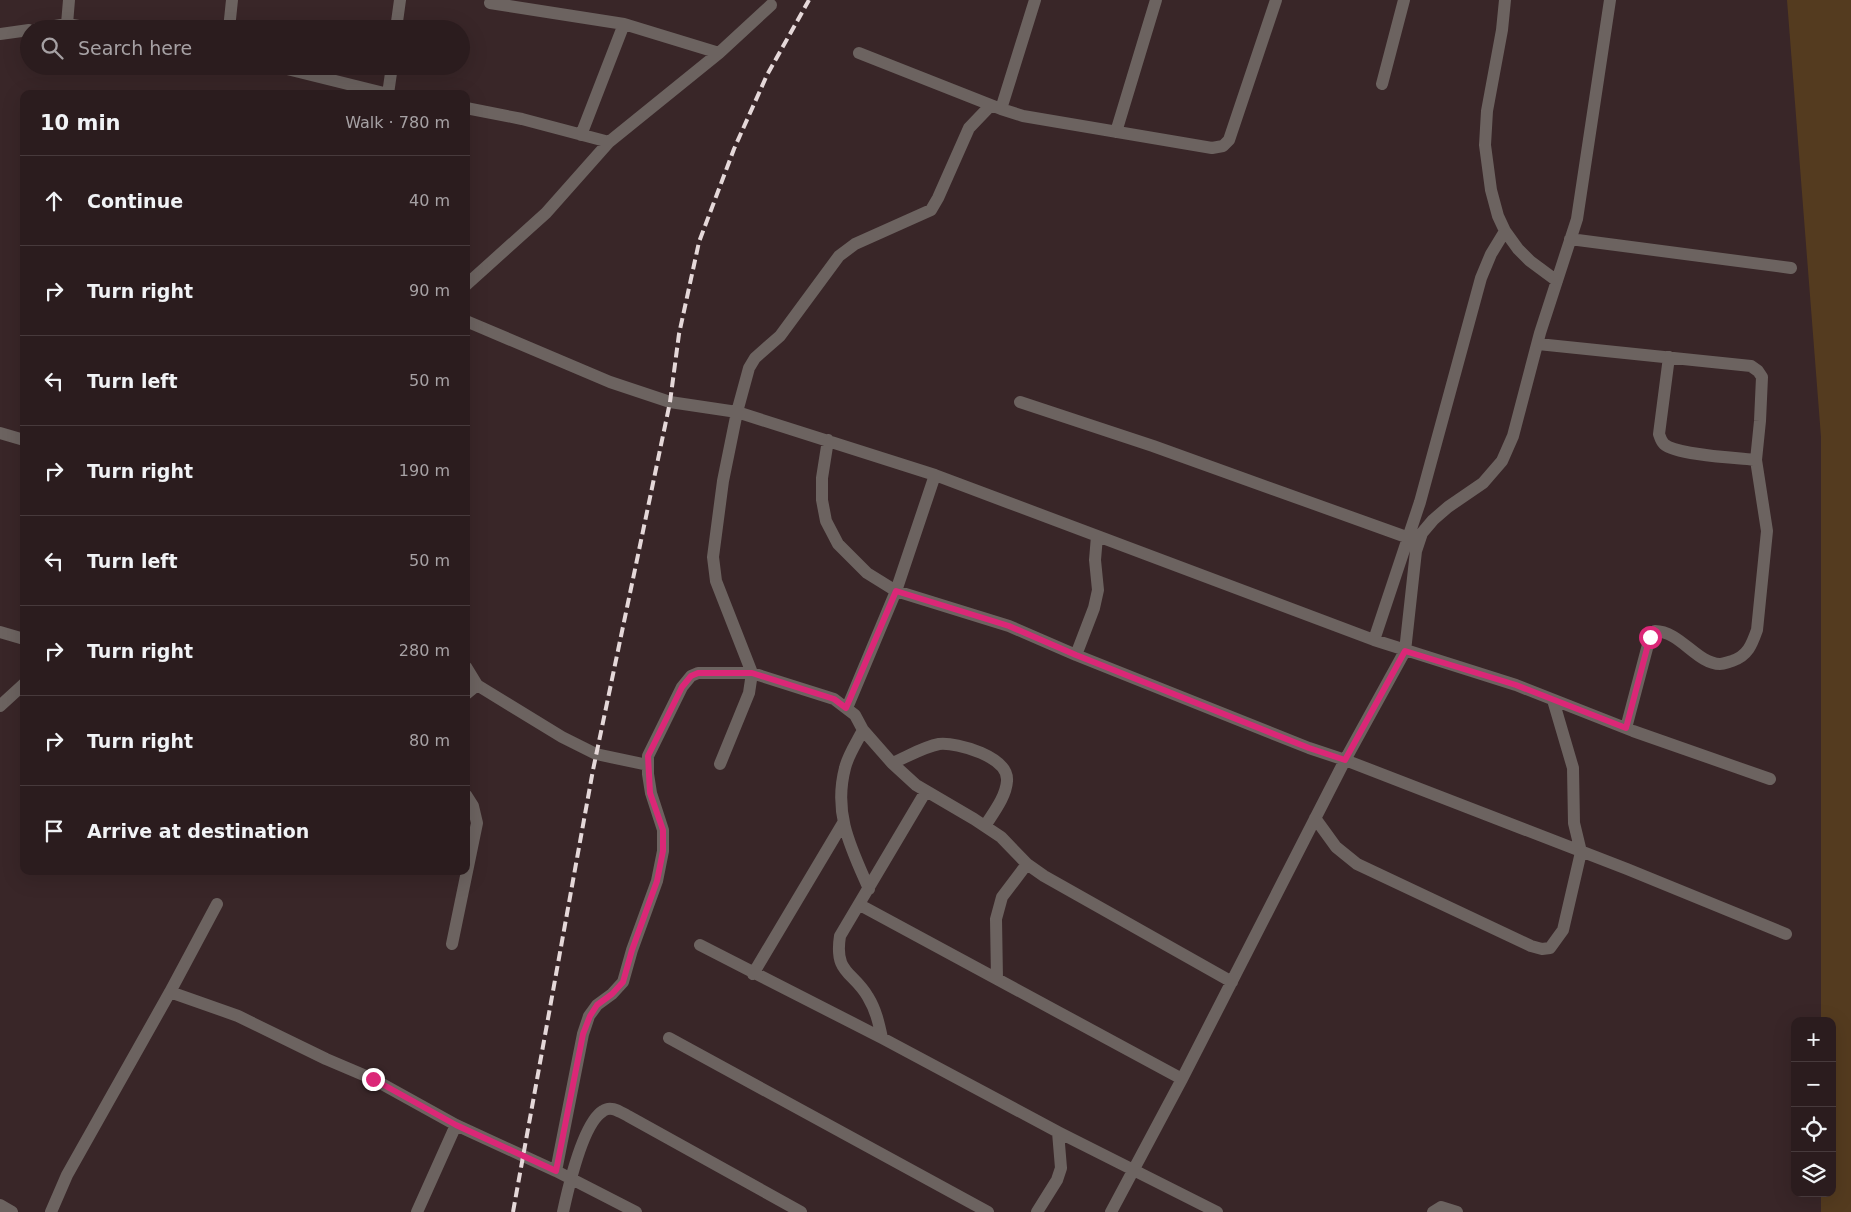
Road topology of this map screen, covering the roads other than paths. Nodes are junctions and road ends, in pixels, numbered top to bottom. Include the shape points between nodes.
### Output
1 (68, 0) edge
2 (232, 0) edge
3 (400, 0) edge
4 (1035, 0) edge
5 (1156, 0) edge
6 (1276, 0) edge
7 (1404, 0) edge
8 (1505, 0) edge
9 (1610, 0) edge
10 (490, 3) dead end
11 (771, 5) dead end
12 (67, 20) edge
13 (230, 20) edge
14 (397, 20) edge
15 (624, 24) junction
16 (20, 31) edge
17 (0, 34) edge
18 (860, 52) dead end
19 (719, 53) junction
20 (311, 75) edge
21 (391, 75) edge
22 (1382, 84) dead end
23 (372, 90) edge
24 (389, 90) edge
25 (996, 107) junction
26 (470, 109) edge
27 (1116, 132) junction
28 (581, 135) junction
29 (609, 142) junction
30 (1505, 230) junction
31 (1570, 239) junction
32 (1791, 268) dead end
33 (470, 280) edge
34 (1557, 281) junction
35 (470, 323) edge
36 (1538, 344) junction
37 (1669, 357) junction
38 (1020, 402) dead end
39 (736, 412) junction
40 (0, 433) edge
41 (20, 439) edge
42 (828, 440) junction
43 (1756, 460) junction
44 (935, 475) junction
45 (1097, 536) junction
46 (1408, 538) junction
47 (896, 591) junction
48 (0, 632) edge
49 (20, 638) edge
50 (1374, 640) junction
51 (1405, 651) junction
52 (1076, 655) junction
53 (470, 673) edge
54 (752, 673) junction
55 (478, 685) junction
56 (20, 688) edge
57 (470, 691) edge
58 (1553, 700) junction
59 (0, 706) edge
60 (846, 708) junction
61 (1626, 728) junction
62 (863, 730) junction
63 (1345, 760) junction
64 (892, 763) junction
65 (720, 764) dead end
66 (648, 765) junction
67 (1770, 779) dead end
68 (926, 791) junction
69 (470, 801) edge
70 (1315, 818) junction
71 (842, 823) junction
72 (985, 826) junction
73 (1582, 852) junction
74 (470, 857) edge
75 (1027, 864) junction
76 (466, 875) edge
77 (869, 889) junction
78 (218, 904) dead end
79 (860, 905) junction
80 (1786, 934) dead end
81 (452, 944) dead end
82 (700, 945) dead end
83 (753, 974) junction
84 (998, 979) junction
85 (1232, 982) junction
86 (170, 992) junction
87 (669, 1038) dead end
88 (882, 1038) junction
89 (1182, 1079) junction
90 (456, 1125) junction
91 (1058, 1132) junction
92 (556, 1171) junction
93 (1134, 1171) junction
94 (571, 1178) junction
95 (0, 1206) edge
96 (12, 1212) edge
97 (51, 1212) edge
98 (417, 1212) edge
99 (563, 1212) edge
100 (636, 1212) edge
101 (801, 1212) edge
102 (988, 1212) edge
103 (1037, 1212) edge
104 (1111, 1212) edge
105 (1217, 1212) edge
106 (1433, 1212) edge
107 (1457, 1212) edge

1 - 12 street
2 - 13 street
3 - 14 street
4 - 25 street
5 - 27 street
6 - 27 street via 1229,140 1223,146 1212,148
7 - 22 street
8 - 30 street via 1487,111 1485,145 1491,190
9 - 31 street via 1576,219
10 - 15 street
11 - 19 street
15 - 19 street
15 - 28 street
16 - 17 street
18 - 25 street
19 - 29 street
20 - 23 street
21 - 24 street
25 - 27 street via 1023,116
25 - 39 street via 969,128 931,210 855,244 839,256 780,336 754,358
26 - 28 street via 522,118
28 - 29 street
29 - 33 street via 546,213
30 - 34 street via 1530,261
30 - 46 street via 1481,278
31 - 32 street
31 - 34 street
34 - 36 street
35 - 39 street via 610,382 670,402
36 - 37 street
36 - 51 street via 1513,436 1502,462 1484,482 1433,520 1422,533 1416,551
37 - 43 street via 1751,366 1758,371 1762,377 1762,388
37 - 43 street via 1659,434 1665,445 1674,450
38 - 46 street
39 - 42 street
39 - 54 street via 713,557 716,582
40 - 41 street
42 - 44 street
42 - 47 street via 822,493 826,521 838,544 861,568
43 - 61 street via 1767,531 1753,644 1738,659 1721,665 1702,657 1669,634 1655,631 1650,637
44 - 45 street
44 - 47 street
45 - 50 street
45 - 52 street via 1098,590
46 - 50 street
47 - 52 street via 1009,626
47 - 60 street
48 - 49 street
50 - 51 street
51 - 58 street via 1516,685
51 - 63 street
52 - 63 street
53 - 55 street
54 - 60 street via 834,699
54 - 65 street via 749,693
54 - 66 street via 698,673 691,676 664,720 648,756
55 - 57 street
55 - 66 street via 596,754
56 - 59 street
58 - 61 street
58 - 73 street via 1573,768 1574,823
60 - 62 street
61 - 67 street
62 - 64 street
62 - 71 street via 845,767
63 - 70 street
63 - 73 street
64 - 68 street
64 - 72 street via 940,744 962,746 1003,767 1007,782 1003,796
66 - 92 street via 650,793 663,830 657,881 623,982 597,1005 583,1034
68 - 72 street
68 - 77 street
69 - 74 street via 477,823
70 - 73 street via 1336,847 1357,864 1542,949 1550,948 1563,930
70 - 85 street
71 - 77 street
71 - 83 street
72 - 75 street via 1001,837
73 - 80 street
75 - 84 street via 1002,897 996,919
75 - 85 street
76 - 81 street
77 - 79 street
78 - 86 street
79 - 84 street
79 - 88 street via 840,936 839,958 844,970 868,996 879,1021
82 - 83 street
83 - 88 street
84 - 89 street
85 - 89 street
86 - 90 street via 238,1016 294,1042 373,1079
86 - 97 street via 67,1175
87 - 102 street
88 - 91 street
89 - 93 street
90 - 92 street
90 - 98 street
91 - 93 street
91 - 103 street via 1061,1168
92 - 94 street
93 - 104 street
93 - 105 street
94 - 99 street
94 - 100 street
94 - 101 street via 588,1128 602,1111 612,1108
95 - 96 street
106 - 107 street via 1441,1208

